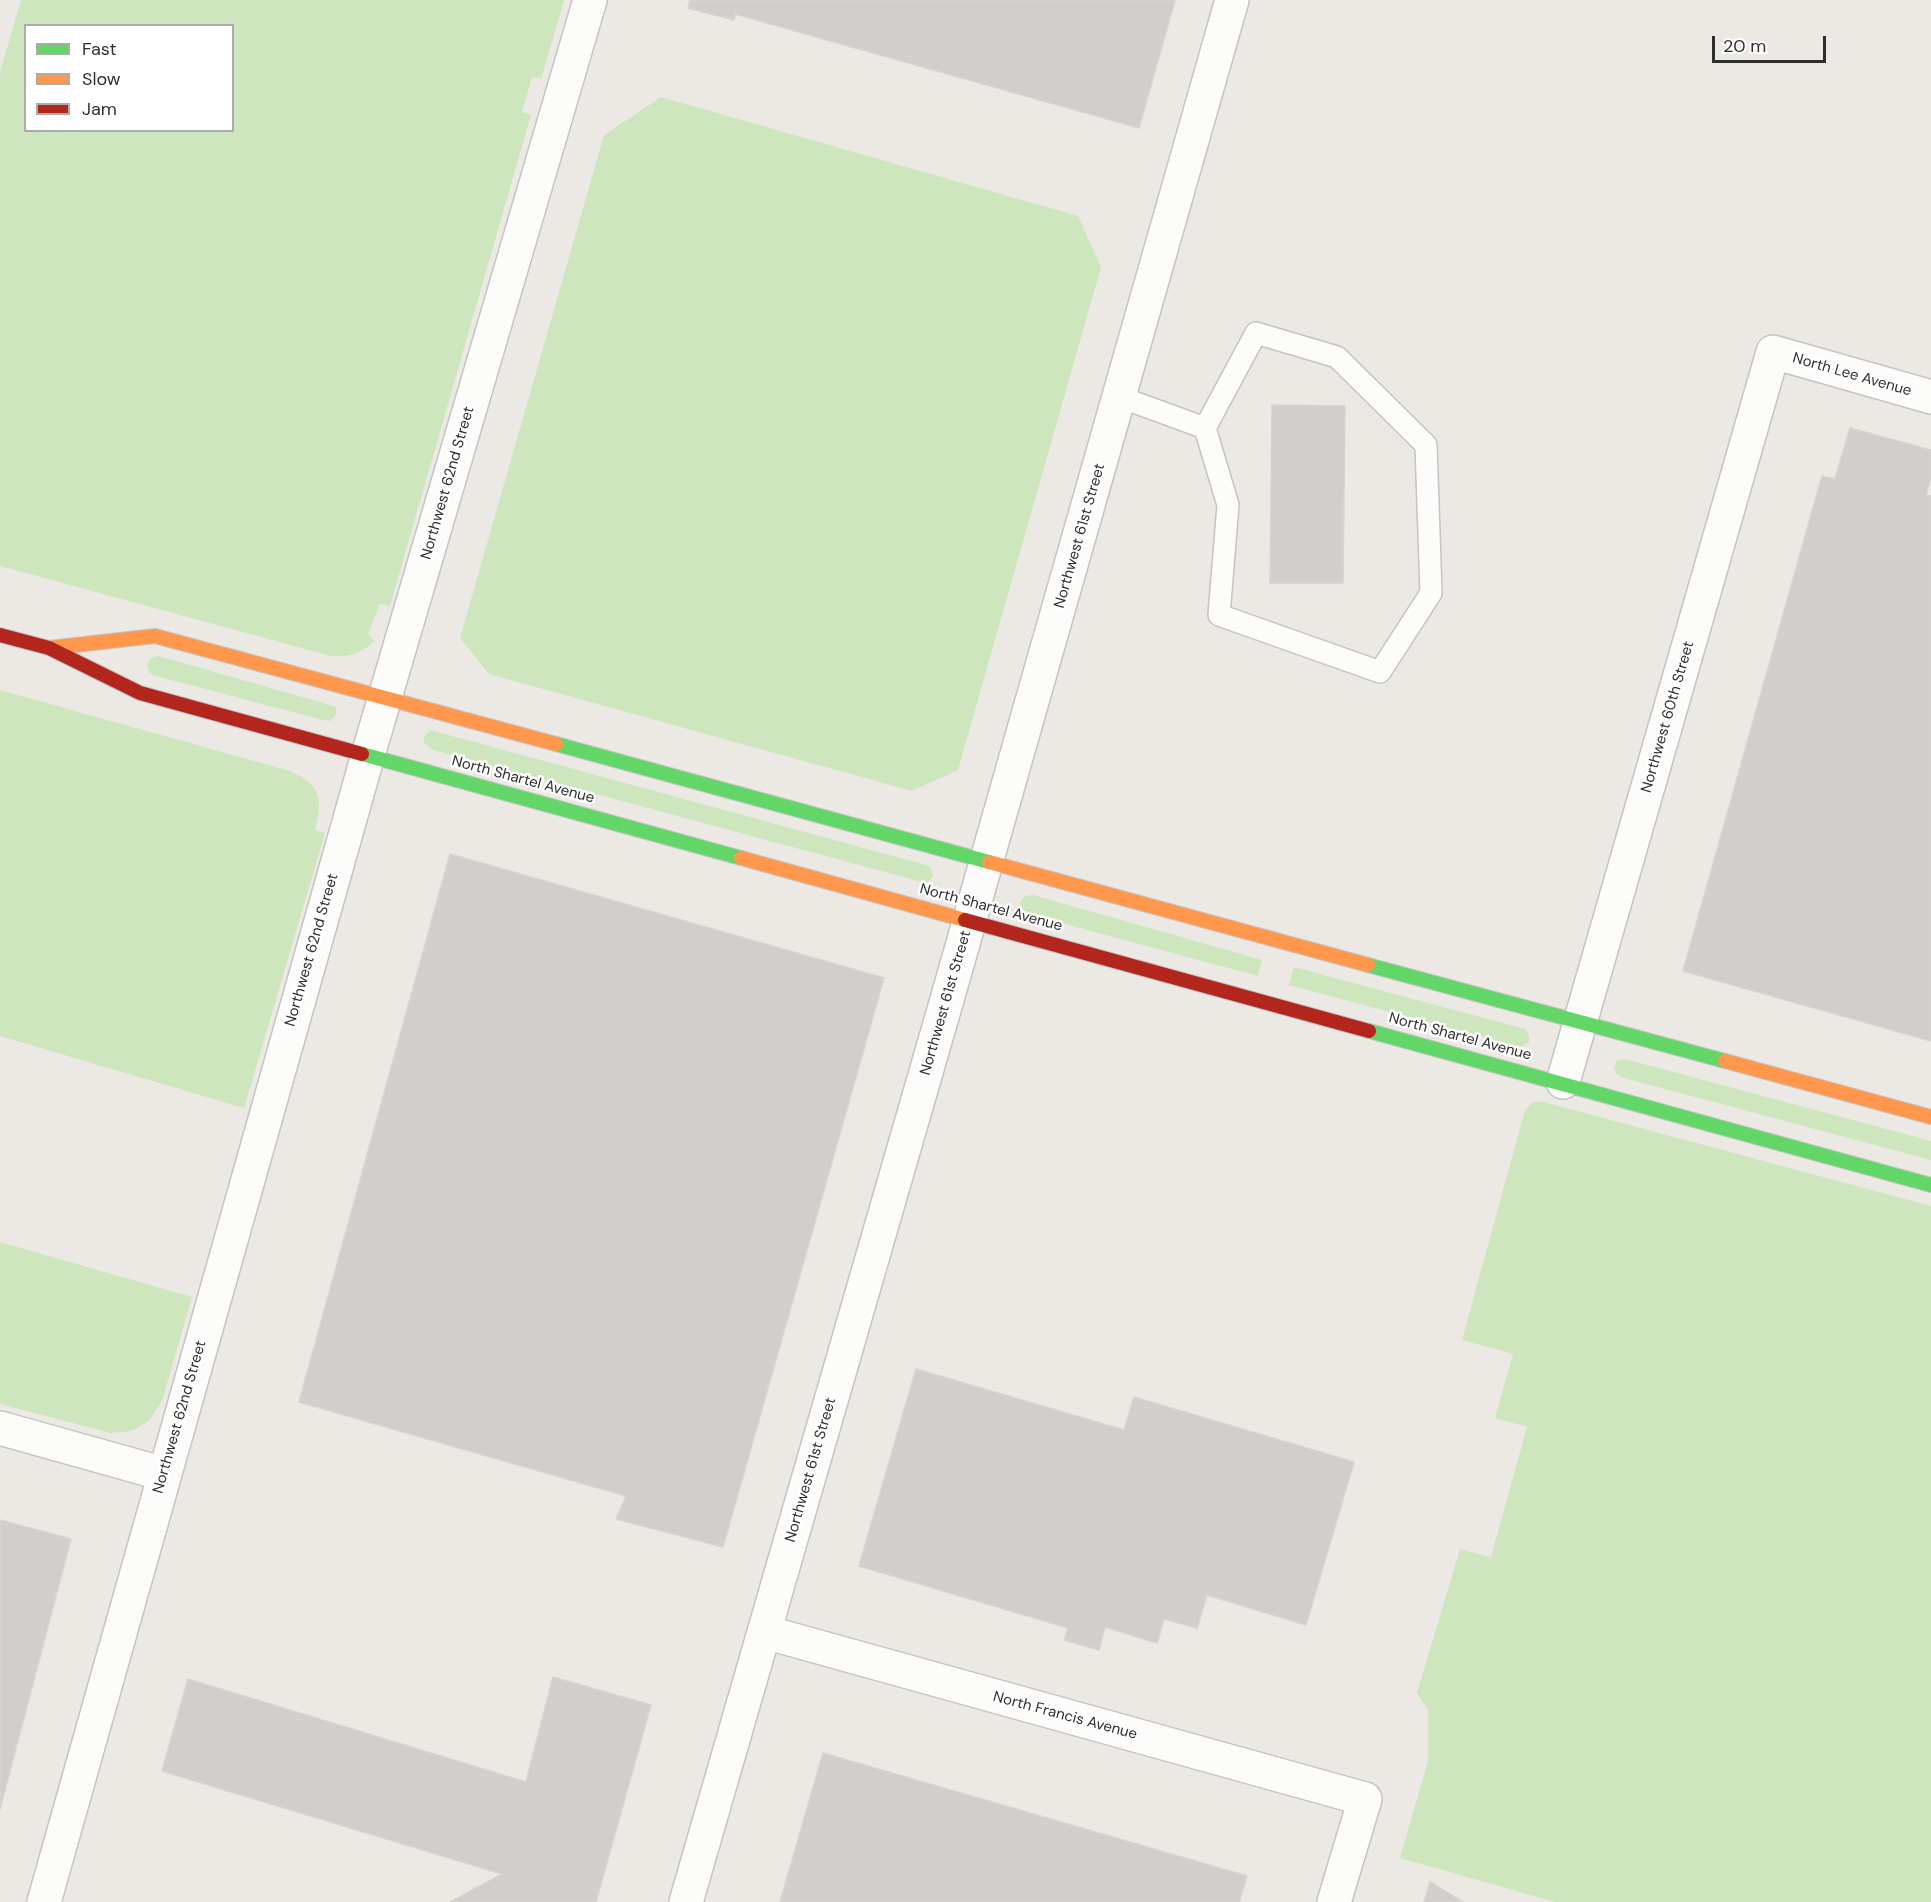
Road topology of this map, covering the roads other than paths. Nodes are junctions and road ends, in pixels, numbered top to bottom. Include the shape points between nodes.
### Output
1 (590, 0) edge
2 (1232, 0) edge
3 (1773, 352) joint
4 (1119, 397) junction
5 (1931, 398) edge
6 (1205, 428) junction
7 (0, 635) edge
8 (49, 648) junction
9 (385, 698) junction
10 (368, 755) junction
11 (987, 861) junction
12 (970, 920) junction
13 (1580, 1022) junction
14 (1563, 1082) junction
15 (1931, 1117) edge
16 (1931, 1185) edge
17 (0, 1428) edge
18 (164, 1474) junction
19 (765, 1632) junction
20 (44, 1902) edge
21 (686, 1902) edge
22 (1334, 1902) edge

1 - 9 street, Northwest 62nd Street
2 - 4 street, Northwest 61st Street
3 - 5 street, North Lee Avenue
3 - 13 street, Northwest 60th Street
4 - 6 lane
4 - 11 street, Northwest 61st Street
6 - 6 lane via 1228,504 1219,615 1380,672 1431,593 1426,445 1336,357 1256,333
7 - 8 street, North Shartel Avenue
8 - 9 street, North Shartel Avenue via 155,636
8 - 10 street, North Shartel Avenue via 140,693
9 - 10 street, Northwest 62nd Street
9 - 11 street, North Shartel Avenue
10 - 12 street, North Shartel Avenue
10 - 18 street, Northwest 62nd Street
11 - 12 street, Northwest 61st Street
11 - 13 street, North Shartel Avenue
12 - 14 street, North Shartel Avenue
12 - 19 street, Northwest 61st Street
13 - 14 street, Northwest 60th Street
13 - 15 street, North Shartel Avenue
14 - 16 street, North Shartel Avenue
17 - 18 street
18 - 20 street, Northwest 62nd Street
19 - 21 street, Northwest 61st Street
19 - 22 street, North Francis Avenue via 1365,1799

